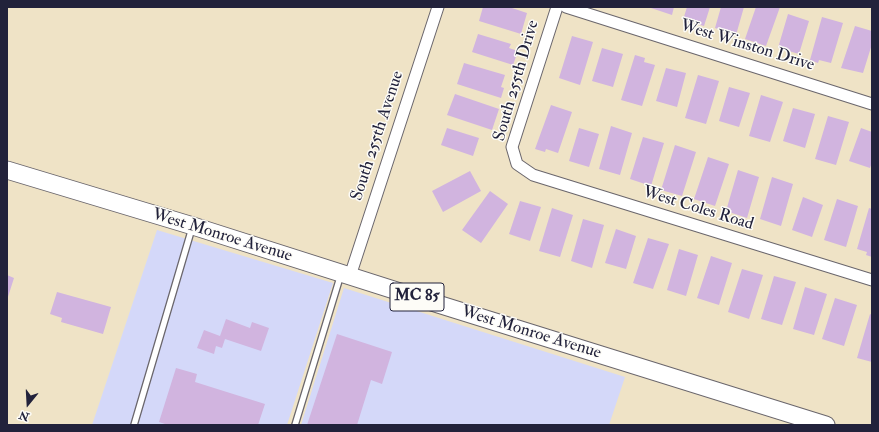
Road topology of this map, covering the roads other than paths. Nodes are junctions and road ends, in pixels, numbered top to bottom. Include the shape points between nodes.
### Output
1 (438, 7) edge
2 (557, 7) edge
3 (566, 7) edge
4 (872, 104) edge
5 (517, 164) joint
6 (7, 170) edge
7 (193, 226) junction
8 (346, 275) junction
9 (872, 280) edge
10 (134, 425) edge
11 (295, 425) edge
12 (826, 425) edge

1 - 8 street, South 255th Avenue
2 - 5 street, South 255th Drive via 512,147
3 - 4 street, West Winston Drive
5 - 9 street, West Coles Road via 533,175
6 - 7 main road, West Monroe Avenue / MC 85
7 - 8 main road, West Monroe Avenue / MC 85
7 - 10 lane
8 - 11 lane
8 - 12 main road, West Monroe Avenue / MC 85

